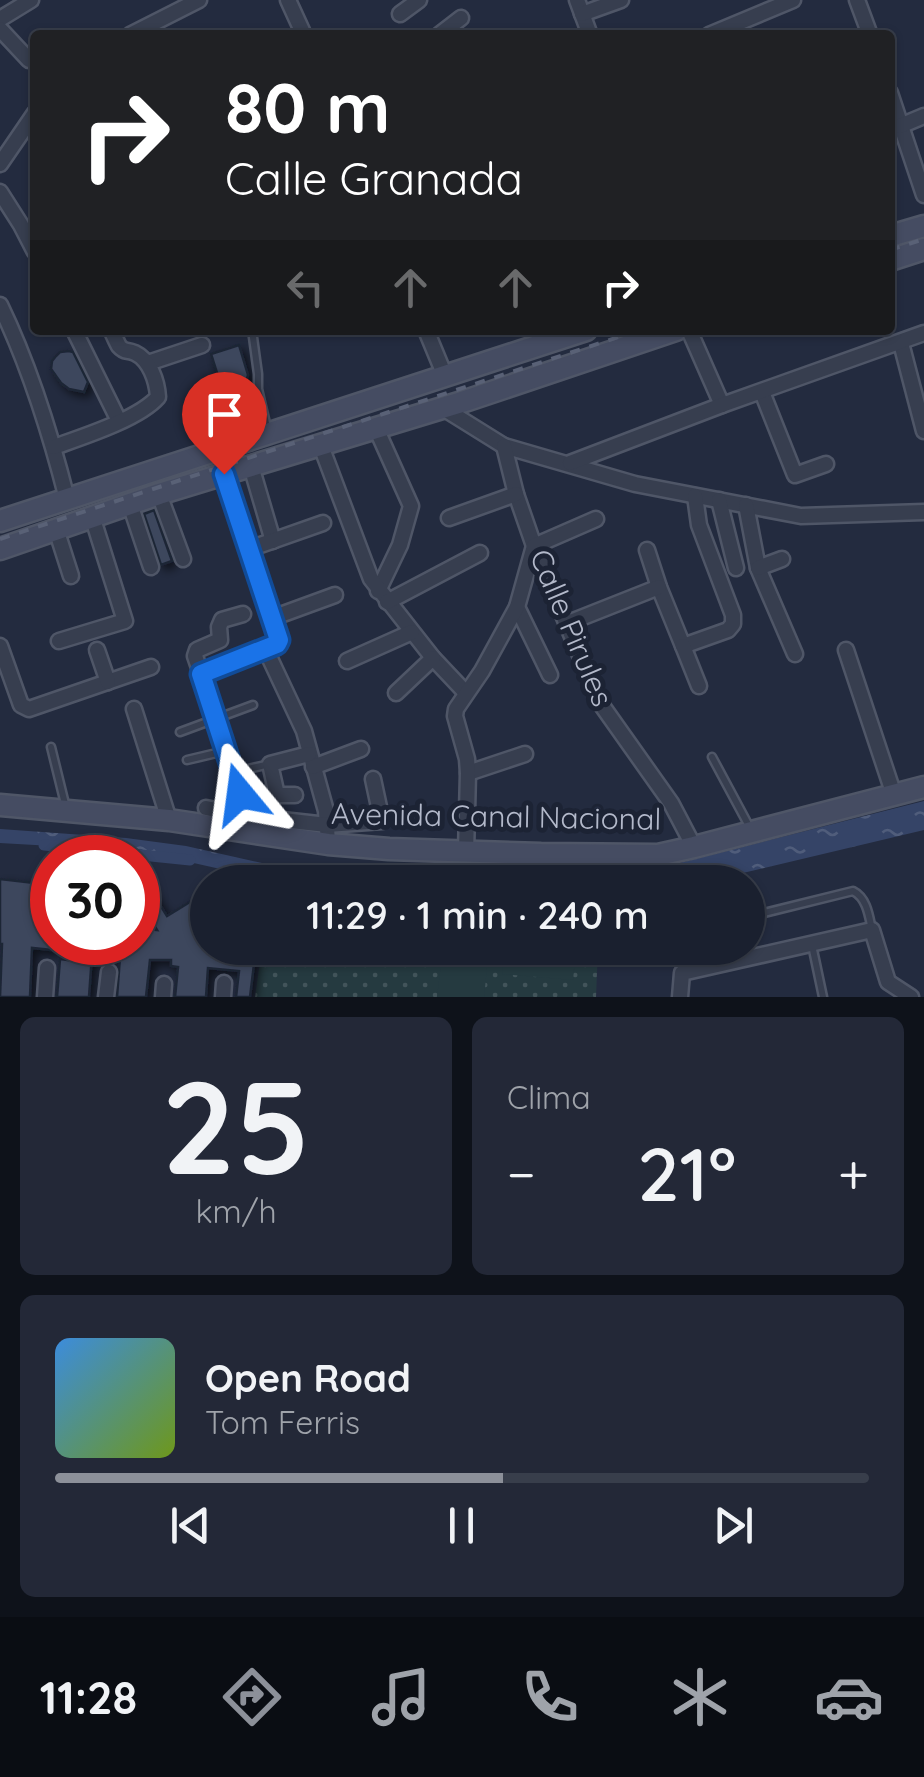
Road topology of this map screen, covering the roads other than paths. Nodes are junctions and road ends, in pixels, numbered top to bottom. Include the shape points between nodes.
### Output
1 (31, 0) edge
2 (199, 0) edge
3 (288, 0) edge
4 (419, 0) edge
5 (622, 0) edge
6 (792, 0) edge
7 (857, 0) edge
8 (580, 7) edge
9 (400, 14) dead end
10 (462, 18) dead end
11 (0, 19) edge
12 (0, 29) edge
13 (140, 30) edge
14 (302, 30) edge
15 (446, 30) edge
16 (721, 30) edge
17 (868, 30) edge
18 (29, 60) dead end
19 (895, 110) edge
20 (924, 116) edge
21 (30, 120) edge
22 (900, 126) junction
23 (0, 164) edge
24 (0, 192) edge
25 (924, 195) edge
26 (924, 226) edge
27 (895, 235) edge
28 (30, 242) edge
29 (924, 249) edge
30 (895, 258) edge
31 (0, 305) edge
32 (924, 334) edge
33 (76, 335) edge
34 (114, 335) edge
35 (253, 335) edge
36 (428, 335) edge
37 (571, 335) edge
38 (661, 335) edge
39 (691, 335) edge
40 (901, 343) junction
41 (202, 344) dead end
42 (148, 363) junction
43 (444, 376) junction
44 (762, 392) junction
45 (722, 405) junction
46 (443, 408) junction
47 (343, 409) junction
48 (119, 420) junction
49 (376, 428) junction
50 (924, 431) edge
51 (269, 434) junction
52 (352, 436) junction
53 (321, 446) junction
54 (504, 446) junction
55 (54, 447) junction
56 (570, 464) junction
57 (826, 464) dead end
58 (250, 466) junction
59 (224, 474) junction
60 (158, 494) junction
61 (516, 494) junction
62 (695, 496) junction
63 (66, 499) junction
64 (720, 500) junction
65 (130, 504) junction
66 (746, 506) junction
67 (924, 512) edge
68 (92, 516) junction
69 (1, 517) edge
70 (449, 518) dead end
71 (596, 518) dead end
72 (322, 523) dead end
73 (56, 529) junction
74 (273, 541) junction
75 (534, 546) junction
76 (0, 548) edge
77 (249, 550) junction
78 (648, 550) dead end
79 (480, 553) dead end
80 (183, 559) dead end
81 (782, 559) dead end
82 (151, 568) dead end
83 (736, 568) dead end
84 (758, 568) junction
85 (72, 576) dead end
86 (659, 587) junction
87 (335, 595) dead end
88 (383, 596) junction
89 (517, 607) junction
90 (243, 614) dead end
91 (271, 615) junction
92 (568, 624) junction
93 (412, 632) junction
94 (59, 641) dead end
95 (0, 646) edge
96 (683, 646) junction
97 (265, 648) junction
98 (97, 650) dead end
99 (846, 650) dead end
100 (794, 654) dead end
101 (434, 658) junction
102 (347, 661) dead end
103 (150, 668) dead end
104 (201, 674) junction
105 (550, 674) dead end
106 (108, 682) junction
107 (699, 686) dead end
108 (396, 692) dead end
109 (466, 693) junction
110 (252, 705) dead end
111 (134, 709) dead end
112 (216, 718) junction
113 (180, 732) dead end
114 (51, 746) dead end
115 (362, 749) dead end
116 (227, 750) junction
117 (526, 754) dead end
118 (712, 757) dead end
119 (187, 760) dead end
120 (311, 761) junction
121 (270, 764) junction
122 (234, 772) junction
123 (468, 773) junction
124 (374, 779) dead end
125 (924, 788) edge
126 (295, 795) dead end
127 (894, 795) junction
128 (0, 805) edge
129 (206, 808) dead end
130 (67, 810) junction
131 (169, 820) junction
132 (247, 825) junction
133 (752, 832) junction
134 (328, 834) junction
135 (694, 848) junction
136 (466, 852) junction
137 (765, 913) edge
138 (872, 930) junction
139 (812, 944) junction
140 (682, 965) edge
141 (47, 968) dead end
142 (108, 972) dead end
143 (682, 973) junction
144 (45, 997) edge
145 (106, 997) edge
146 (680, 997) edge
147 (823, 997) edge
148 (911, 997) edge

1 - 11 street
2 - 13 street
3 - 14 street
4 - 9 street
5 - 8 street
6 - 16 street
7 - 17 street
10 - 15 street
12 - 18 street
19 - 22 street
20 - 22 street
21 - 23 street
22 - 25 street
24 - 28 street
26 - 27 main road
29 - 30 main road
31 - 55 street
32 - 40 street
33 - 48 street
34 - 42 street via 124,350
35 - 51 lane
36 - 43 street
37 - 43 main road
38 - 46 main road
39 - 45 street
40 - 44 street
40 - 50 street
41 - 42 street
42 - 48 street via 158,397
43 - 47 main road
44 - 45 street
44 - 57 street via 795,475
45 - 56 street
46 - 49 main road
46 - 54 street
47 - 51 main road
47 - 52 main road
48 - 55 street
49 - 52 main road
49 - 88 street via 411,506
51 - 63 main road
52 - 53 main road
53 - 58 main road
53 - 88 street via 361,556
54 - 56 street
54 - 61 street, Calle Pirules
55 - 63 street
56 - 62 street
58 - 59 main road
58 - 74 street
59 - 60 main road
59 - 77 street
60 - 65 main road
60 - 80 street
61 - 70 street
61 - 75 street, Calle Pirules
62 - 64 street
62 - 96 street via 698,526 734,624
63 - 69 main road
64 - 66 street
64 - 83 street
65 - 68 main road
65 - 82 street
66 - 67 street via 812,517
66 - 84 street
68 - 73 main road
68 - 94 street via 125,621
71 - 75 street
72 - 74 street
73 - 76 main road
73 - 85 street
74 - 77 street
75 - 89 street
75 - 92 street, Calle Pirules
77 - 91 street
78 - 86 street
79 - 88 street
81 - 84 street
84 - 100 street
86 - 92 street
86 - 96 street
87 - 91 street
88 - 93 street
89 - 105 street
89 - 109 street
90 - 104 street via 222,620 220,640 195,653
91 - 97 street via 279,642
92 - 135 street, Calle Pirules via 603,707
93 - 101 street
93 - 102 street
95 - 106 street via 21,705 29,709
96 - 107 street
97 - 104 street
97 - 120 street via 298,714
98 - 106 street
99 - 127 street
101 - 108 street
101 - 109 street
103 - 106 street
104 - 112 street
109 - 123 street via 454,716
110 - 112 lane
111 - 131 street
112 - 113 lane
112 - 116 street
114 - 130 lane
115 - 120 street
116 - 119 lane
116 - 122 street
117 - 123 street
118 - 133 lane
120 - 121 street
120 - 134 street
121 - 122 lane
121 - 126 street via 277,795
122 - 132 street
123 - 136 street
124 - 134 street via 382,821
125 - 127 main road, Avenida Canal Nacional
127 - 133 main road, Avenida Canal Nacional
128 - 130 main road, Avenida Canal Nacional
129 - 132 street
130 - 131 main road, Avenida Canal Nacional
131 - 132 main road, Avenida Canal Nacional
132 - 134 main road, Avenida Canal Nacional
133 - 135 main road, Avenida Canal Nacional
134 - 136 main road, Avenida Canal Nacional
135 - 136 main road, Avenida Canal Nacional via 658,854
137 - 138 lane via 853,891
138 - 139 street
138 - 148 street via 888,982
139 - 143 street
139 - 147 lane
140 - 143 lane
141 - 144 street
142 - 145 street
143 - 146 street

